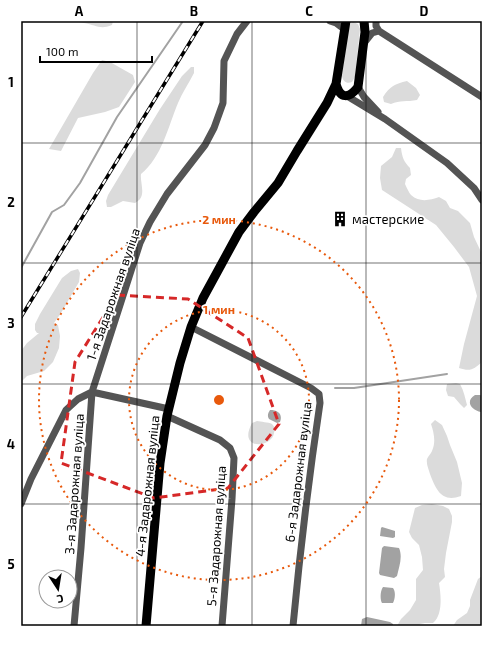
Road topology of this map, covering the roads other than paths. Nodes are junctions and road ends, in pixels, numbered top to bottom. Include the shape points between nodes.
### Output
1 (247, 21) edge
2 (330, 21) edge
3 (364, 21) edge
4 (372, 21) edge
5 (376, 21) edge
6 (345, 25) edge
7 (379, 31) junction
8 (365, 32) junction
9 (364, 43) junction
10 (336, 84) junction
11 (358, 87) junction
12 (344, 95) junction
13 (482, 97) edge
14 (327, 103) junction
15 (385, 119) junction
16 (482, 200) edge
17 (191, 327) junction
18 (92, 392) junction
19 (168, 413) junction
20 (21, 504) edge
21 (74, 626) edge
22 (146, 626) edge
23 (222, 626) edge
24 (292, 626) edge

1 - 18 street, 1-я Задарожная вуліца via 237,34 224,61 223,103 214,128 205,145 167,194 140,244
2 - 6 street
3 - 8 main road
4 - 8 main road
5 - 7 street
6 - 10 main road, 4-я Задарожная вуліца
7 - 9 street via 372,34
7 - 13 street
8 - 9 main road
9 - 11 main road
10 - 12 main road
10 - 14 main road, 4-я Задарожная вуліца
11 - 12 main road, 4-я Задарожная вуліца via 353,94
11 - 15 street
12 - 14 main road, 4-я Задарожная вуліца
12 - 15 street
14 - 17 main road, 4-я Задарожная вуліца via 278,183 239,232 203,298
15 - 16 street via 447,163 474,188
17 - 19 main road, 4-я Задарожная вуліца
17 - 24 street, 6-я Задарожная вуліца via 319,394 320,403
18 - 19 street, 5-я Задарожная вуліца
18 - 20 street via 78,399 66,410
18 - 21 street, 3-я Задарожная вуліца
19 - 22 main road, 4-я Задарожная вуліца via 160,463
19 - 23 street, 5-я Задарожная вуліца via 220,440 230,448 234,458

